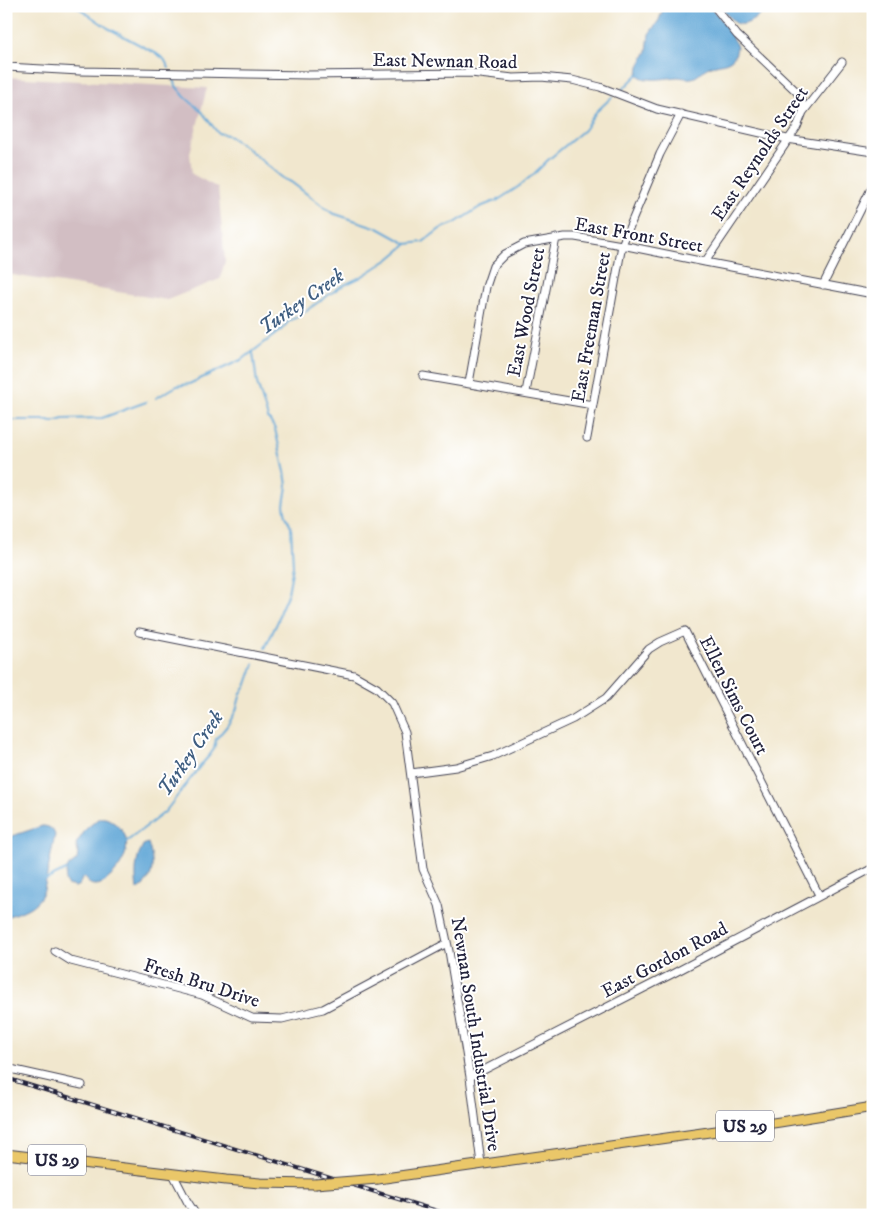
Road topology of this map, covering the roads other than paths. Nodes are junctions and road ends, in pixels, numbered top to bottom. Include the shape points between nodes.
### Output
1 (714, 6) edge
2 (842, 62) dead end
3 (6, 67) edge
4 (803, 112) junction
5 (681, 114) junction
6 (788, 139) junction
7 (873, 152) edge
8 (873, 185) edge
9 (556, 238) junction
10 (622, 245) junction
11 (705, 262) junction
12 (823, 285) junction
13 (873, 294) edge
14 (423, 376) dead end
15 (470, 383) junction
16 (526, 392) junction
17 (593, 405) junction
18 (587, 438) dead end
19 (139, 632) dead end
20 (411, 774) junction
21 (873, 868) edge
22 (820, 895) junction
23 (447, 943) junction
24 (55, 951) dead end
25 (6, 1068) edge
26 (470, 1077) junction
27 (82, 1085) dead end
28 (873, 1107) edge
29 (6, 1154) edge
30 (481, 1164) junction
31 (173, 1174) junction
32 (196, 1215) edge

1 - 4 street via 737,35 797,92
2 - 4 street, East Reynolds Street
3 - 5 street, East Newnan Road via 308,75 462,72 513,78 540,77 600,87 657,109
4 - 6 street, East Reynolds Street
5 - 6 street, East Newnan Road
5 - 10 street, East Freeman Street via 660,154
6 - 7 street, East Newnan Road
6 - 11 street, East Reynolds Street
8 - 12 street
9 - 10 street, East Front Street via 574,237
9 - 15 street, East Front Street via 524,244 505,254 493,266 486,287
9 - 16 street, East Wood Street
10 - 11 street, East Front Street
10 - 17 street, East Freeman Street
11 - 12 street, East Front Street
12 - 13 street, East Front Street
14 - 15 street
15 - 16 street
16 - 17 street
17 - 18 street, East Freeman Street
19 - 20 street, Newnan South Industrial Drive via 354,675 377,688 392,703 405,732
20 - 22 street, Ellen Sims Court via 456,767 493,756 573,719 606,698 649,650 685,631
20 - 23 street, Newnan South Industrial Drive via 423,869 440,905
21 - 22 street, East Gordon Road
22 - 26 street, East Gordon Road
23 - 24 street, Fresh Bru Drive via 323,1009 282,1019 252,1018 202,995 71,961
23 - 26 street, Newnan South Industrial Drive
25 - 27 street
26 - 30 street, Newnan South Industrial Drive
28 - 30 main road, US 29
29 - 31 main road, US 29
30 - 31 main road, US 29, bridge via 418,1175 315,1184 260,1183
31 - 32 street

